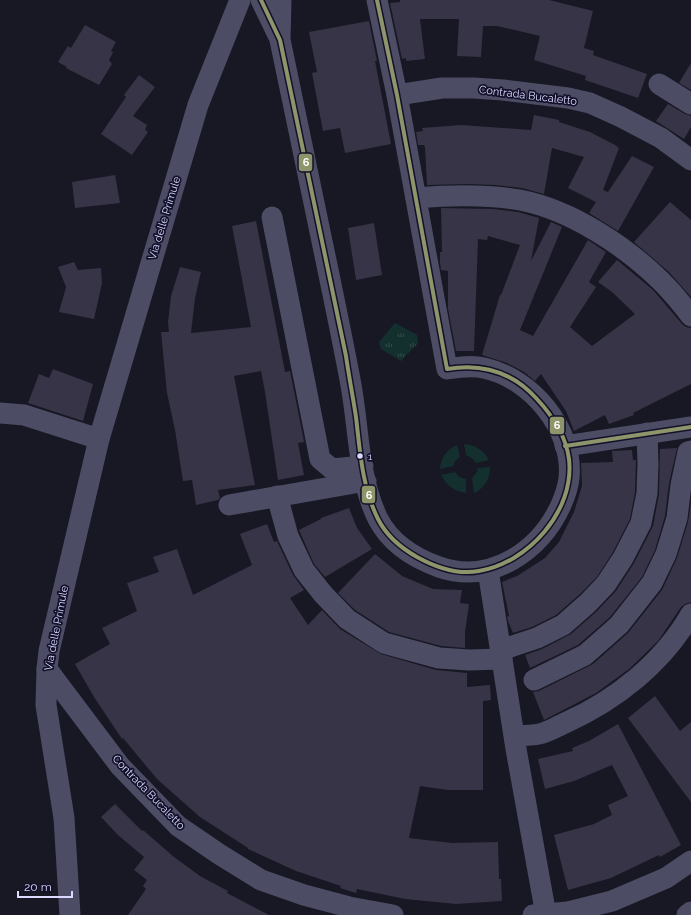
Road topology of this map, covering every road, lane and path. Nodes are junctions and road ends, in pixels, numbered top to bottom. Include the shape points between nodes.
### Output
1 (240, 0) edge
2 (261, 0) edge
3 (281, 0) edge
4 (377, 0) edge
5 (280, 40) junction
6 (659, 84) dead end
7 (398, 95) junction
8 (691, 104) edge
9 (691, 160) edge
10 (416, 198) junction
11 (272, 217) dead end
12 (691, 316) edge
13 (0, 413) edge
14 (691, 427) edge
15 (647, 433) junction
16 (99, 439) junction
17 (565, 446) junction
18 (691, 451) edge
19 (364, 474) junction
20 (277, 496) junction
21 (229, 504) dead end
22 (488, 570) junction
23 (691, 614) edge
24 (691, 635) edge
25 (502, 655) junction
26 (46, 669) junction
27 (534, 680) dead end
28 (516, 742) junction
29 (691, 861) edge
30 (691, 912) edge
31 (541, 914) edge
32 (70, 915) edge
33 (393, 915) edge
34 (687, 915) edge

1 - 16 street, Via delle Primule via 198,106
2 - 5 street
3 - 5 street
4 - 7 street
5 - 19 street via 352,387
6 - 8 street
7 - 9 street, Contrada Bucaletto via 442,88 474,88 568,98 590,103 621,117 661,138
7 - 10 street
10 - 12 street via 483,196 520,200 546,207 606,237 636,259 662,281
10 - 17 street via 447,369 470,366 484,368 501,373 529,390 554,418
11 - 19 street via 320,459 332,469
13 - 16 street via 24,415
14 - 15 street
15 - 17 street
15 - 25 street via 647,493 641,523 623,558 606,584 563,625
16 - 26 street, Via delle Primule
17 - 22 street via 569,478 564,497 550,525 515,559
18 - 27 street via 688,452 671,540 652,583 619,625 585,655
19 - 20 street
19 - 22 street via 370,501 379,521 398,545 411,555 443,568
20 - 21 street
20 - 25 street via 288,536 304,570 347,619 384,643 439,658 469,660
22 - 25 street
23 - 28 street via 683,628 649,668 608,700 580,717
24 - 28 street via 656,676 584,726 545,742
25 - 28 street
26 - 32 street, Via delle Primule via 46,705 64,818
26 - 33 street, Contrada Bucaletto via 120,766 178,826 261,880 304,895
28 - 31 street
29 - 31 street via 666,878 612,901 568,912
30 - 34 street

